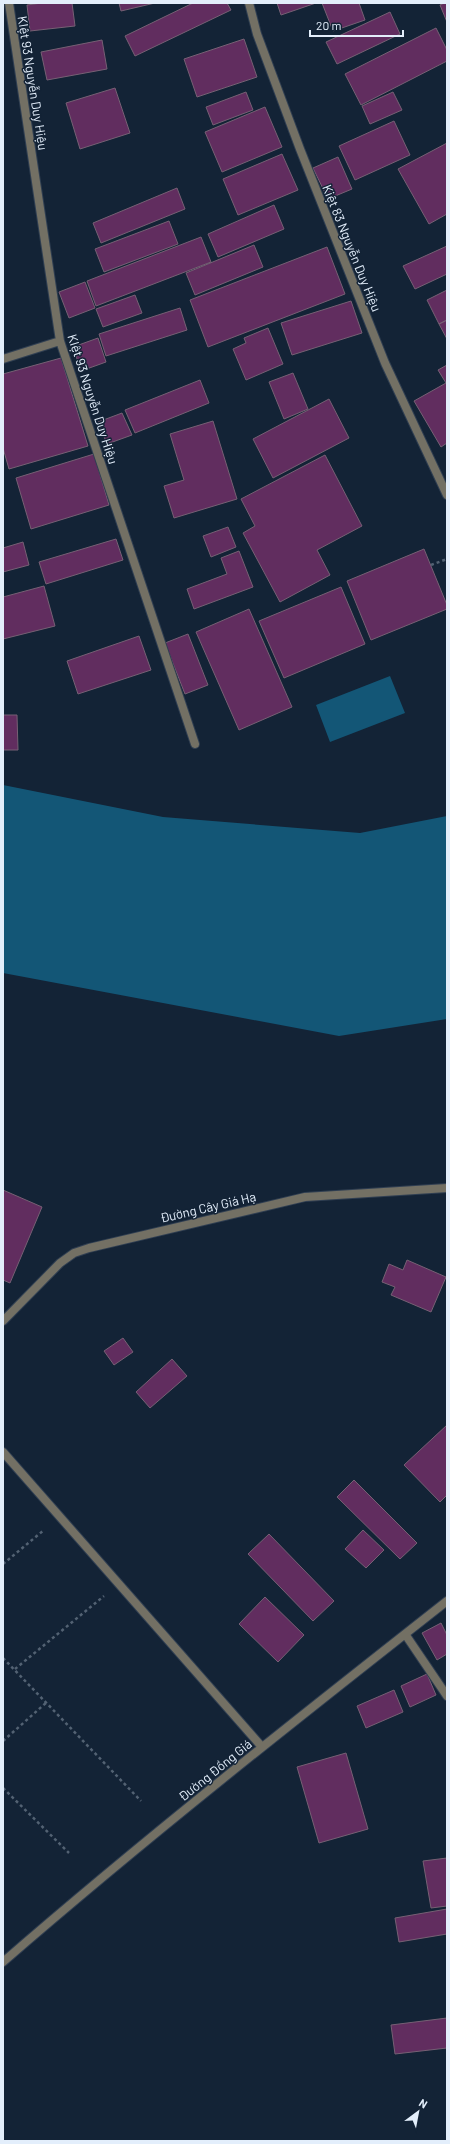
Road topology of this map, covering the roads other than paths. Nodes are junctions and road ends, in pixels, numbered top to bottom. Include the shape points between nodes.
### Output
1 (9, 3) edge
2 (249, 3) edge
3 (60, 341) junction
4 (3, 359) edge
5 (447, 495) edge
6 (195, 744) dead end
7 (447, 1188) edge
8 (3, 1321) edge
9 (3, 1452) edge
10 (447, 1601) edge
11 (406, 1634) junction
12 (447, 1696) edge
13 (262, 1747) junction
14 (3, 1962) edge

1 - 3 street, KIệt 93 Nguyễn Duy Hiệu
2 - 5 street, Kiệt 83 Nguyễn Duy Hiệu via 257,34 300,149 382,355
3 - 4 street
3 - 6 street, KIệt 93 Nguyễn Duy Hiệu
7 - 8 street, Đường Cây Giá Hạ via 305,1197 89,1248 74,1253 60,1263
9 - 13 street
10 - 11 street, Đường Đồng Giá
11 - 12 street
11 - 13 street, Đường Đồng Giá
13 - 14 street, Đường Đồng Giá via 81,1894

